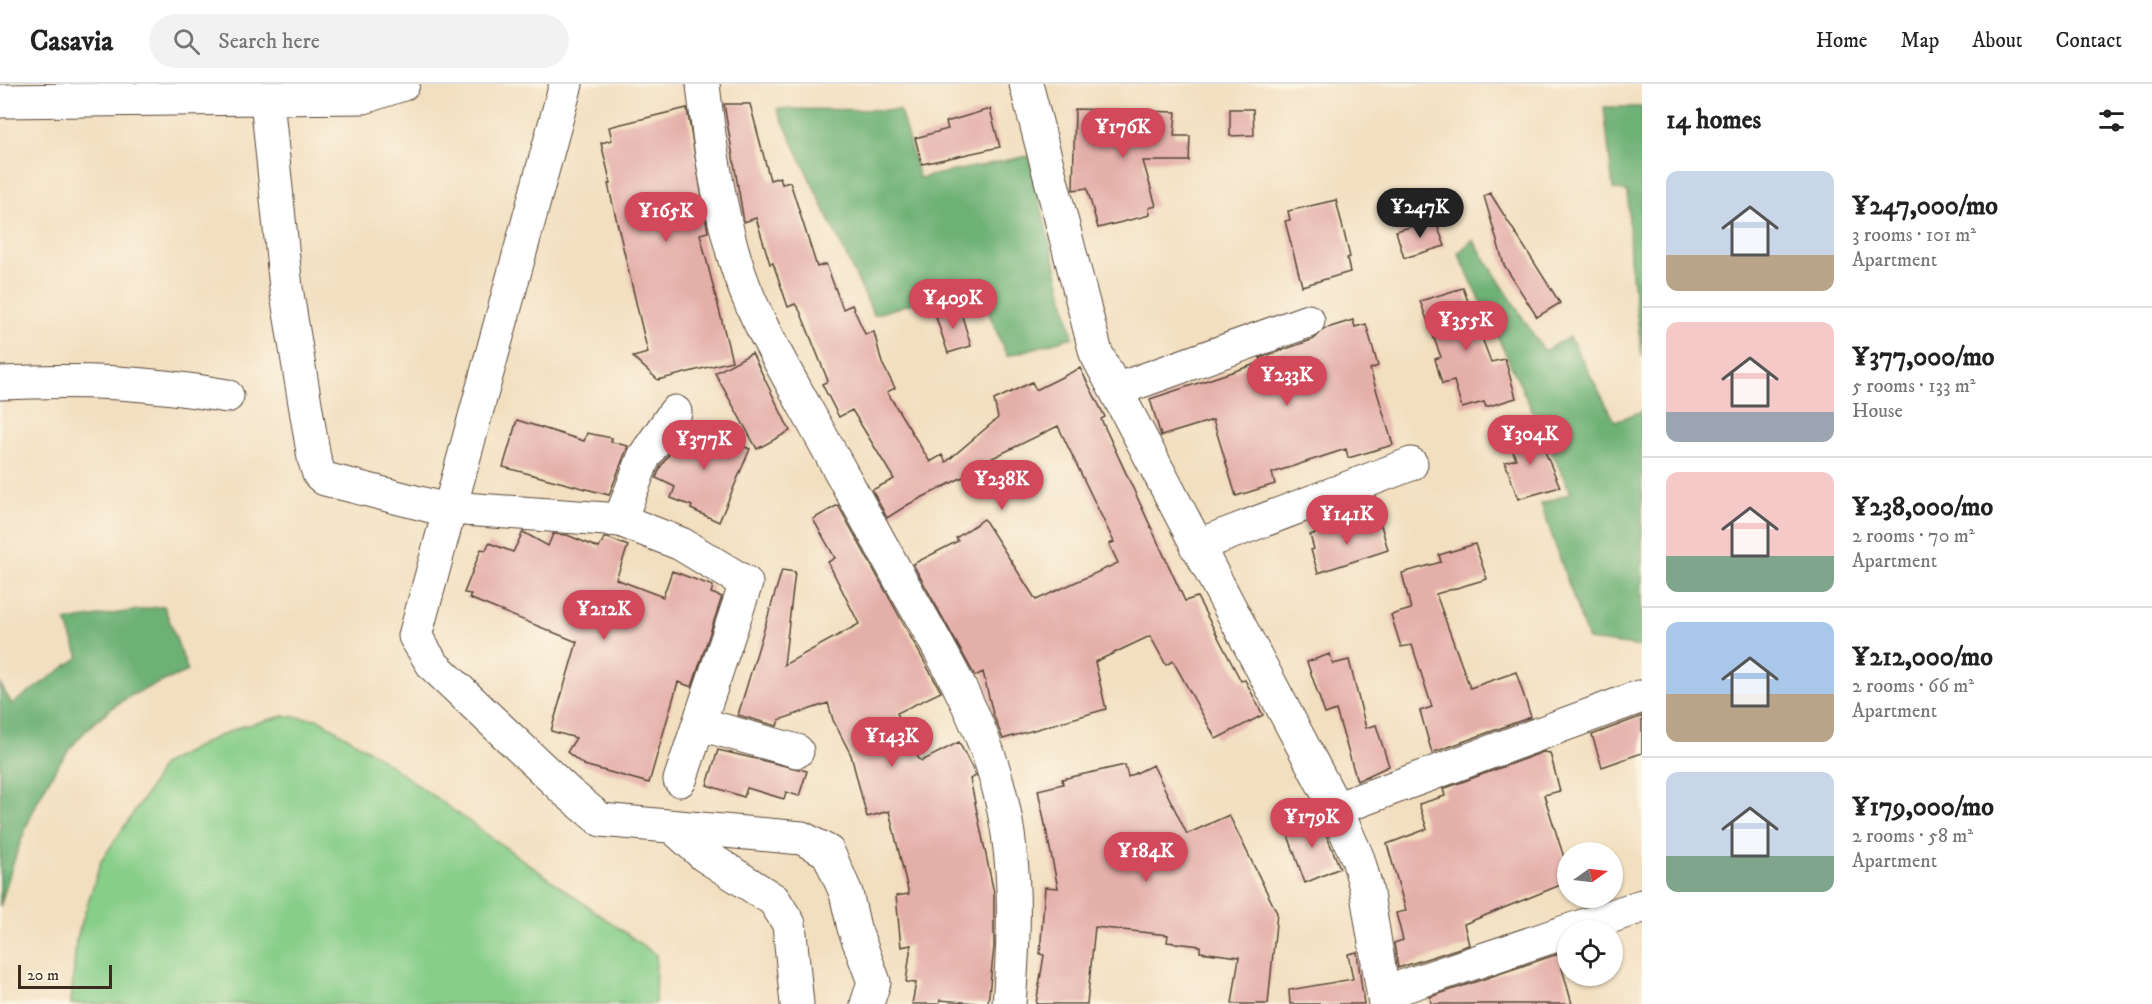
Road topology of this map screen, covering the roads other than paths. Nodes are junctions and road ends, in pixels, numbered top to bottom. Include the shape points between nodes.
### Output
1 (403, 84) edge
2 (566, 84) edge
3 (703, 84) edge
4 (1026, 84) edge
5 (267, 100) junction
6 (0, 101) edge
7 (1308, 321) dead end
8 (0, 383) edge
9 (1116, 390) junction
10 (227, 396) dead end
11 (675, 412) dead end
12 (1411, 464) dead end
13 (449, 509) junction
14 (620, 520) junction
15 (1196, 546) junction
16 (1639, 697) dead end
17 (700, 724) junction
18 (797, 752) dead end
19 (680, 780) dead end
20 (1336, 809) junction
21 (673, 827) junction
22 (1642, 906) edge
23 (1601, 920) edge
24 (1557, 935) edge
25 (1384, 998) edge
26 (797, 1004) edge
27 (867, 1004) edge
28 (1009, 1004) edge

1 - 5 street via 364,98
2 - 13 street
3 - 28 street via 717,186 736,262 775,351 934,640 989,757 1015,880
4 - 9 street via 1096,353
5 - 6 street
5 - 13 street via 286,288 319,474 325,479
7 - 9 street
8 - 10 street via 108,380
9 - 15 street
11 - 14 street via 644,457
12 - 15 street
13 - 14 street
13 - 21 street via 415,636 433,665 601,820
14 - 17 street via 681,544 746,583
15 - 20 street
16 - 20 street
17 - 18 street
17 - 19 street
20 - 25 street via 1366,888
21 - 26 street via 704,855 774,900 789,924
21 - 27 street via 802,838 828,852 846,893 873,982
22 - 23 street
24 - 25 street

